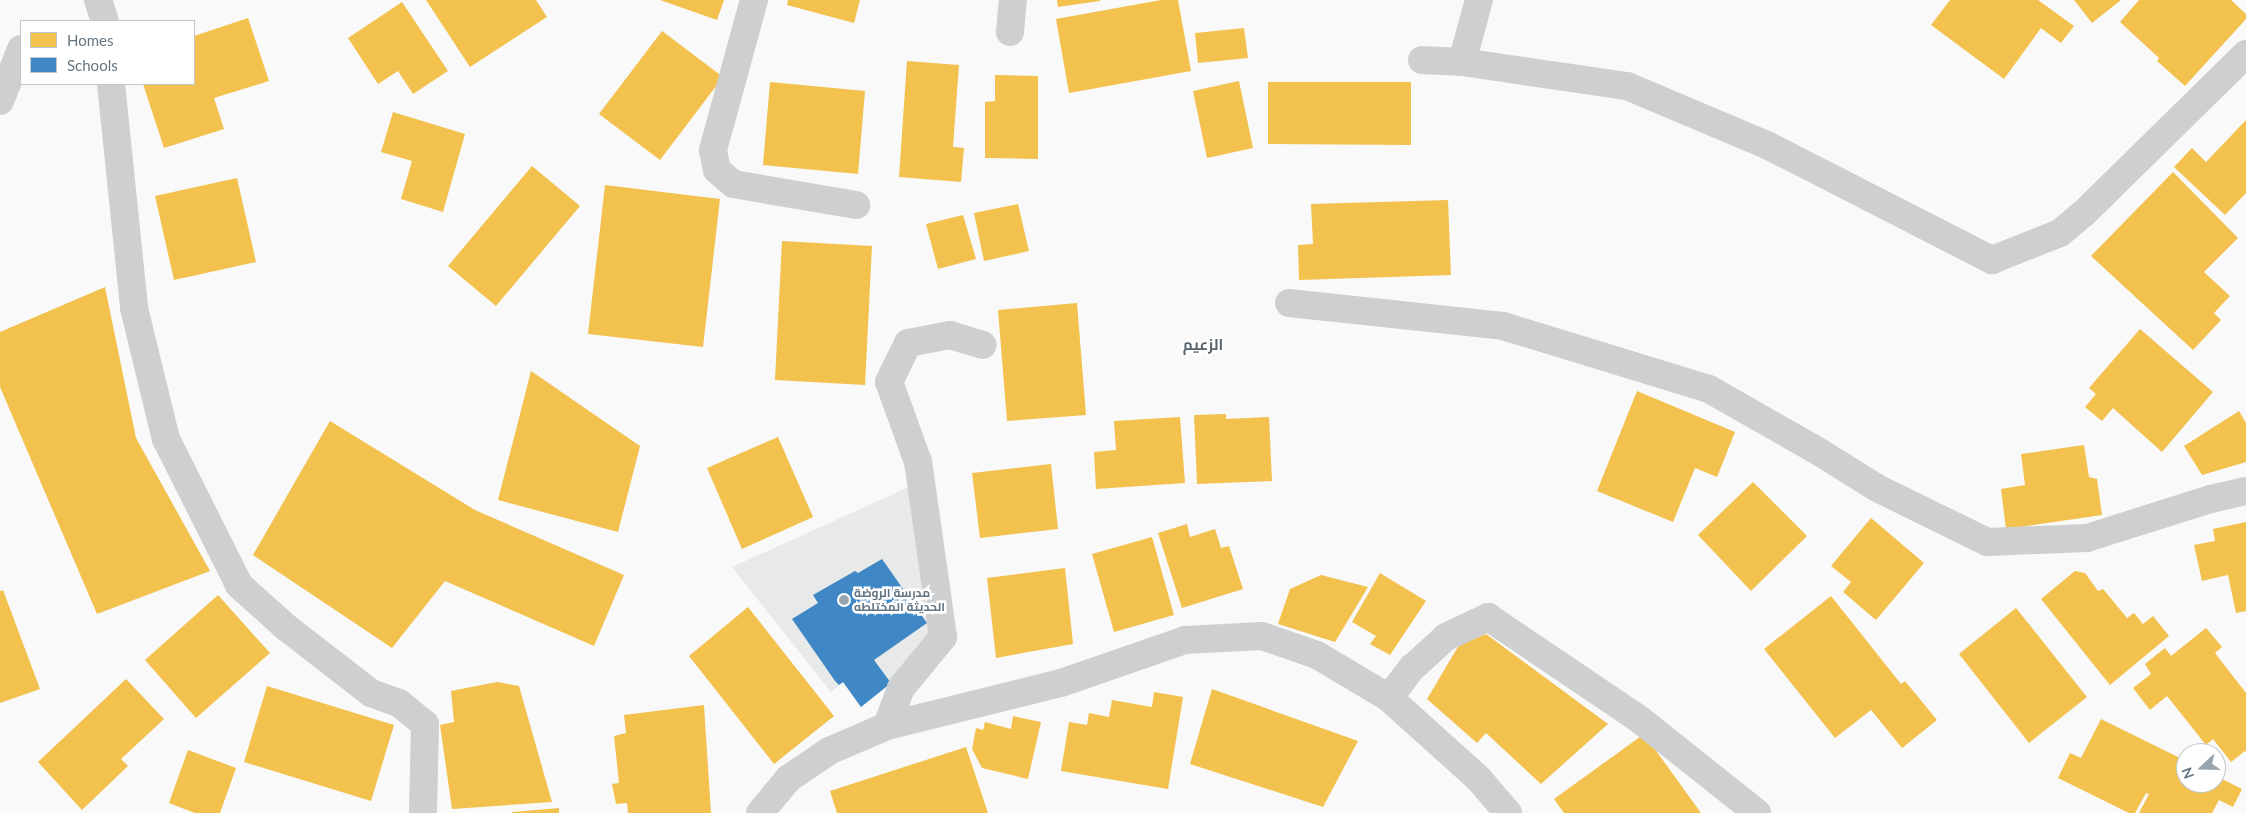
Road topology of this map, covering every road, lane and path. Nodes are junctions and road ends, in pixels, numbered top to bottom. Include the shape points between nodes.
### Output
1 (754, 0) edge
2 (1013, 0) edge
3 (1478, 0) edge
4 (1010, 32) dead end
5 (20, 51) edge
6 (2246, 54) edge
7 (1422, 60) dead end
8 (1462, 62) junction
9 (111, 85) edge
10 (0, 101) edge
11 (856, 205) dead end
12 (1290, 302) dead end
13 (982, 345) dead end
14 (2246, 491) edge
15 (1389, 698) junction
16 (887, 726) junction
17 (423, 813) edge
18 (760, 813) edge
19 (1508, 813) edge
20 (1758, 813) edge

1 - 11 street via 713,150 717,170 733,184
2 - 4 street
3 - 8 street
5 - 10 street
6 - 8 street via 2060,233 1992,260 1767,145 1627,86
7 - 8 street
9 - 17 street via 134,308 166,439 239,585 371,693 399,703 425,724
12 - 14 street via 1503,326 1709,389 1877,488 1986,542 2087,538
13 - 16 street via 950,335 908,343 890,382 918,462 943,638 901,688
15 - 16 street via 1316,655 1262,636 1185,640 1060,683
15 - 19 street via 1478,778
15 - 20 street via 1412,668 1446,636 1488,618 1639,719
16 - 18 street via 829,751 788,779

